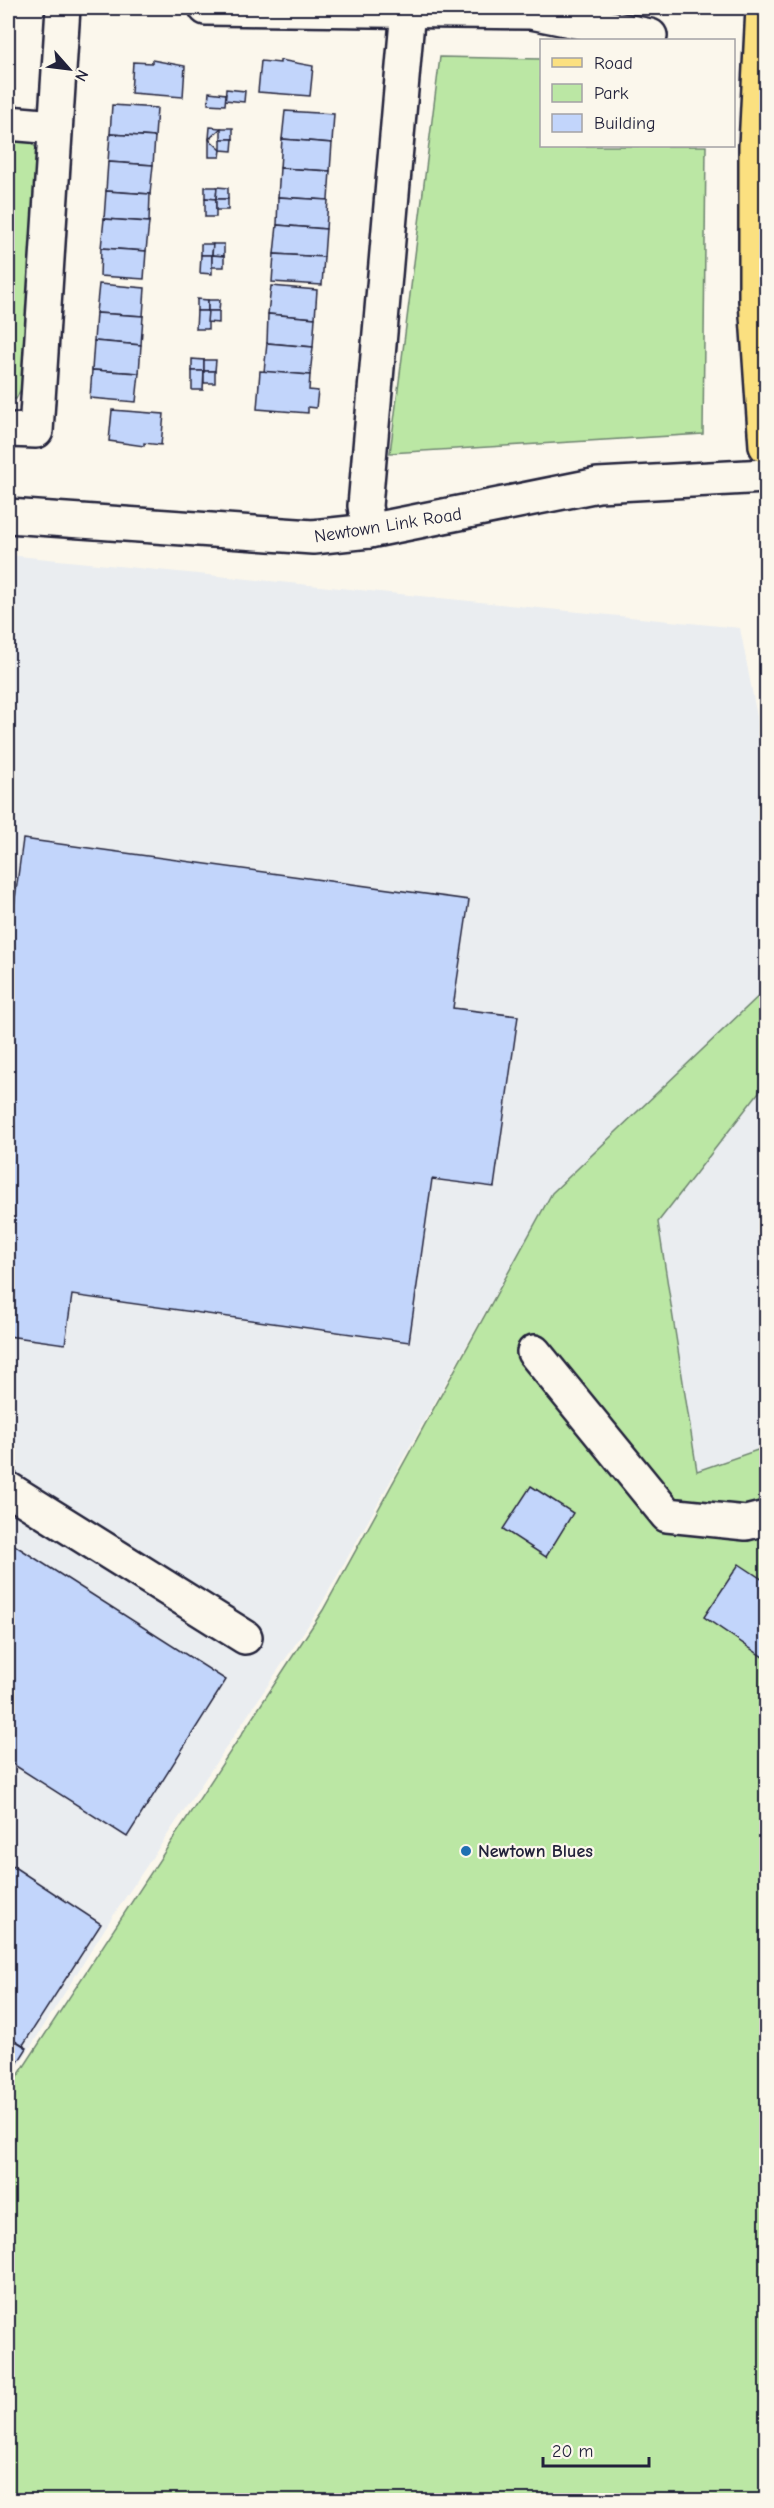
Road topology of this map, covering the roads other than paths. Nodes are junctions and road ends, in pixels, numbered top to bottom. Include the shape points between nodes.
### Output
1 (63, 8) edge
2 (206, 8) edge
3 (763, 8) edge
4 (408, 9) junction
5 (650, 36) dead end
6 (8, 123) edge
7 (56, 127) junction
8 (761, 145) edge
9 (8, 430) edge
10 (766, 446) edge
11 (766, 476) edge
12 (8, 516) edge
13 (369, 531) junction
14 (534, 1352) dead end
15 (8, 1489) edge
16 (766, 1518) edge
17 (245, 1637) dead end

1 - 7 street
2 - 4 street
3 - 8 main road
4 - 5 street via 531,12
4 - 13 street via 365,506
6 - 7 street
7 - 9 street via 36,431
8 - 10 main road via 756,301
11 - 13 street, Newtown Link Road via 598,485
12 - 13 street, Newtown Link Road via 313,537
14 - 16 street via 666,1515 746,1523
15 - 17 street

